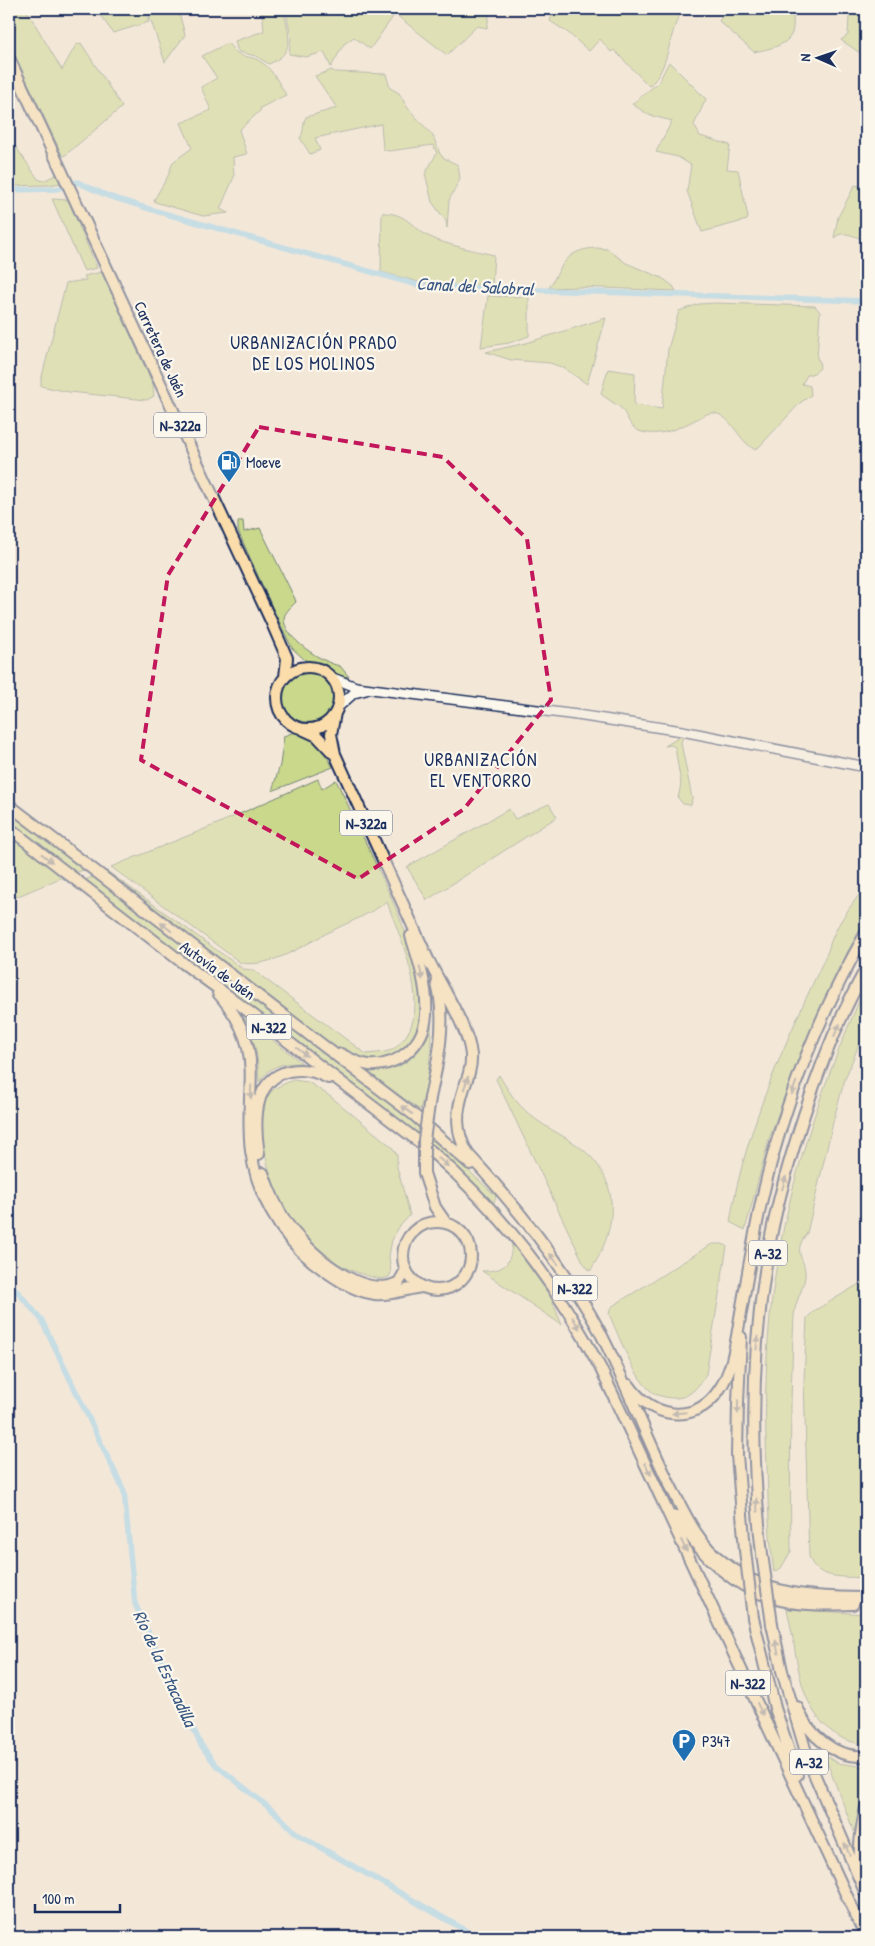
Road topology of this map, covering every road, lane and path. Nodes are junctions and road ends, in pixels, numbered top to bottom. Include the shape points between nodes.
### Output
1 (9, 58) edge
2 (286, 654) junction
3 (313, 666) junction
4 (285, 677) junction
5 (333, 678) junction
6 (373, 689) junction
7 (336, 711) junction
8 (301, 728) junction
9 (335, 754) junction
10 (866, 766) edge
11 (9, 805) edge
12 (9, 828) edge
13 (397, 892) junction
14 (866, 933) edge
15 (429, 961) junction
16 (183, 964) junction
17 (866, 969) edge
18 (321, 1045) junction
19 (365, 1100) junction
20 (424, 1173) junction
21 (508, 1201) junction
22 (430, 1222) junction
23 (446, 1223) junction
24 (752, 1254) junction
25 (406, 1270) junction
26 (424, 1287) junction
27 (614, 1361) junction
28 (656, 1486) junction
29 (866, 1598) edge
30 (866, 1604) edge
31 (782, 1671) junction
32 (866, 1756) edge
33 (866, 1807) edge
34 (840, 1880) junction
35 (866, 1889) edge
36 (866, 1894) edge
37 (866, 1937) edge

1 - 2 highway, Carretera de Jaén / N-322a
2 - 3 highway via 300,664
2 - 4 highway, Carretera de Jaén / N-322a
3 - 4 highway via 296,669
3 - 5 highway
4 - 8 highway, N-322a via 278,689 279,708 288,722
5 - 6 street via 344,684
5 - 7 highway, N-322a via 340,697
6 - 7 street via 354,693
6 - 10 street via 682,731
7 - 8 highway via 323,725
7 - 9 highway, N-322a via 331,734
8 - 9 highway, N-322a via 317,736
9 - 13 highway, N-322a
18 -> 11 highway, Autovía de Jaén / N-322
12 -> 16 highway, Autovía de Jaén / N-322
13 - 15 highway, N-322a
13 -> 18 highway via 422,979 426,1007 422,1032 409,1051 386,1064 355,1062
14 -> 24 highway, A-32 via 817,1030 794,1090 761,1202
15 - 20 highway, bridge via 438,989 441,1021 437,1068 424,1140
21 -> 15 highway via 461,1142 457,1117 470,1072 471,1053 463,1028
16 -> 19 highway, Autovía de Jaén / N-322
16 -> 26 highway via 228,1006 247,1040 251,1058 250,1134 255,1172 268,1206 284,1231 320,1268 349,1285 376,1294
31 -> 17 highway, A-32, bridge via 762,1554 755,1476 756,1363 764,1275 782,1188 814,1084
21 -> 18 highway, Autovía de Jaén / N-322 via 440,1136
19 - 25 highway via 314,1071 294,1069 278,1075 262,1092 258,1110 258,1149 262,1169 287,1223 314,1253 331,1266 365,1284 381,1286 399,1282
19 -> 28 highway, Autovía de Jaén / N-322 via 462,1178 517,1238 580,1329
20 - 22 highway
20 - 23 highway via 435,1208
27 -> 21 highway, N-322 via 564,1272
22 - 23 highway
22 - 25 highway via 416,1229 406,1241 403,1255
23 - 26 highway via 466,1239 469,1265 462,1278 451,1286 438,1290
24 -> 27 highway via 730,1364 719,1390 710,1401 684,1413 659,1411 635,1394
24 -> 34 highway, bridge via 742,1332 738,1455 753,1618 786,1742
25 - 26 highway
27 - 29 highway via 683,1510 701,1539 722,1562 756,1582 786,1593
28 - 30 highway via 695,1544 724,1573 738,1582 788,1601
28 -> 34 highway, N-322
31 - 32 highway via 799,1714 824,1744 841,1753
36 -> 31 highway, A-32 via 809,1762
33 - 35 highway via 859,1853
34 - 37 highway

